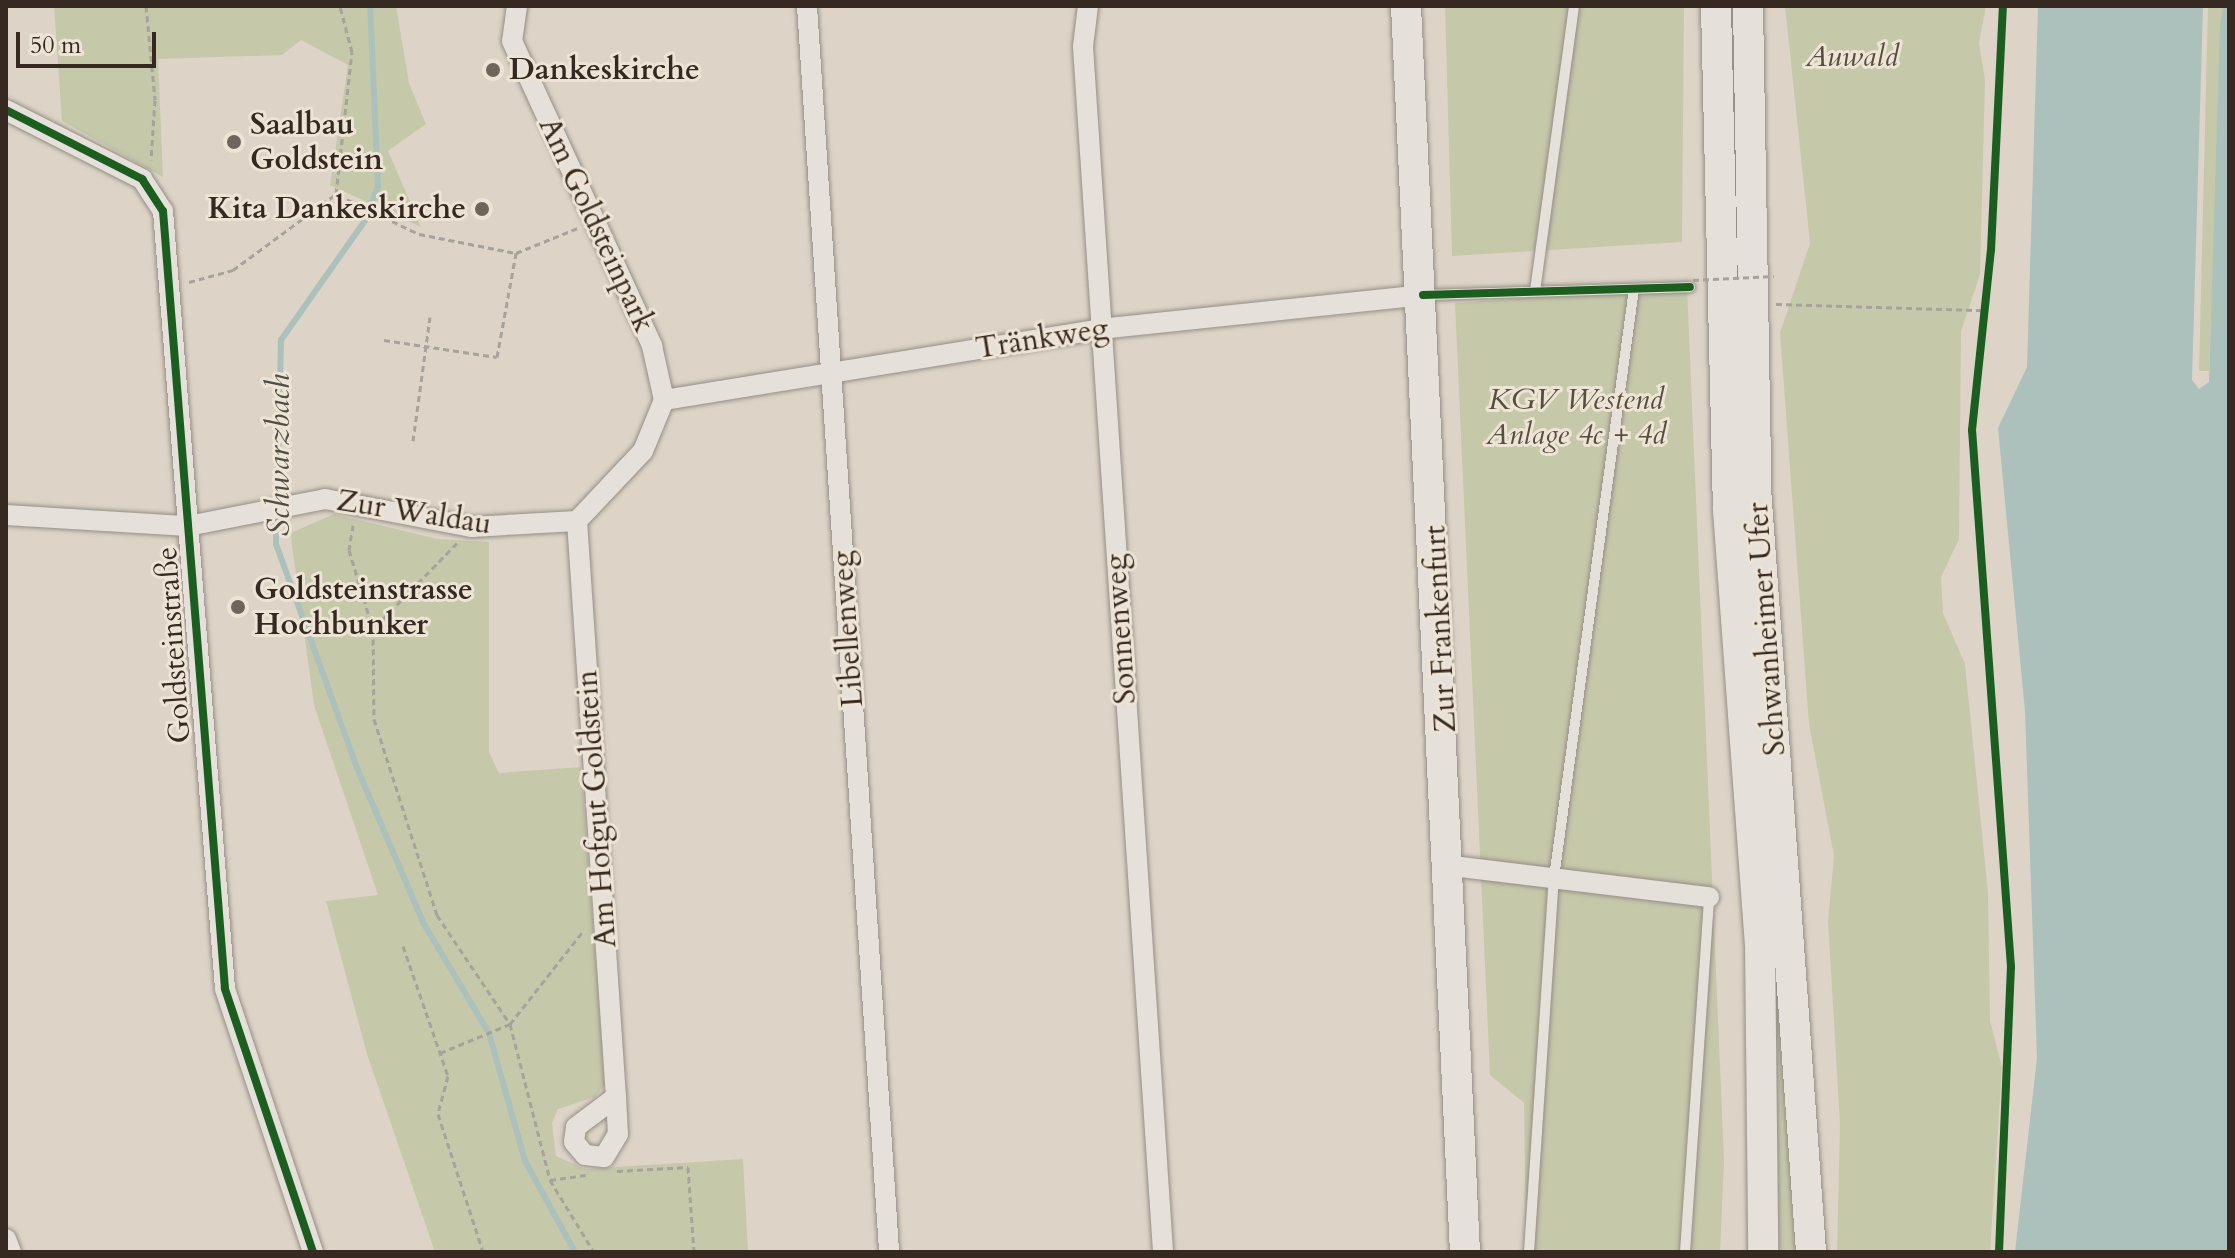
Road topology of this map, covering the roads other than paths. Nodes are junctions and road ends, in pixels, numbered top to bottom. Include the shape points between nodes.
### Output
1 (517, 6) edge
2 (807, 6) edge
3 (1088, 6) edge
4 (1406, 6) edge
5 (1574, 6) edge
6 (1716, 6) edge
7 (1748, 6) edge
8 (6, 110) edge
9 (1692, 283) road end
10 (1634, 289) junction
11 (1535, 291) junction
12 (1423, 295) junction
13 (1100, 329) junction
14 (832, 374) junction
15 (664, 400) junction
16 (6, 515) edge
17 (577, 521) junction
18 (188, 526) junction
19 (1452, 866) junction
20 (1554, 878) junction
21 (1709, 897) joint
22 (616, 1097) dead end
23 (6, 1239) edge
24 (11, 1252) edge
25 (313, 1252) edge
26 (889, 1252) edge
27 (1163, 1252) edge
28 (1465, 1252) edge
29 (1529, 1252) edge
30 (1685, 1252) edge
31 (1763, 1252) edge
32 (1811, 1252) edge

1 - 15 street, Am Goldsteinpark via 512,41 652,346
2 - 14 street, Libellenweg
3 - 13 street, Sonnenweg via 1083,47
4 - 12 main road, Zur Frankenfurt
5 - 11 lane
6 - 31 main road, Schwanheimer Ufer via 1728,510 1760,942
7 - 32 main road, Schwanheimer Ufer via 1757,502
8 - 18 street, Goldsteinstraße via 142,179 163,211
9 - 10 lane
10 - 11 lane
10 - 20 lane
11 - 12 lane
12 - 13 street, Tränkweg
12 - 19 main road, Zur Frankenfurt
13 - 14 street, Tränkweg
13 - 27 street, Sonnenweg
14 - 15 street, Tränkweg
14 - 26 street, Libellenweg
15 - 17 street via 643,451
16 - 18 street, Zur Waldau
17 - 18 street, Zur Waldau via 472,527 357,500 278,508
17 - 22 street, Am Hofgut Goldstein
18 - 25 street, Goldsteinstraße via 225,989
19 - 20 street
19 - 28 main road, Zur Frankenfurt
20 - 21 street
20 - 29 lane
21 - 30 lane
23 - 24 street

